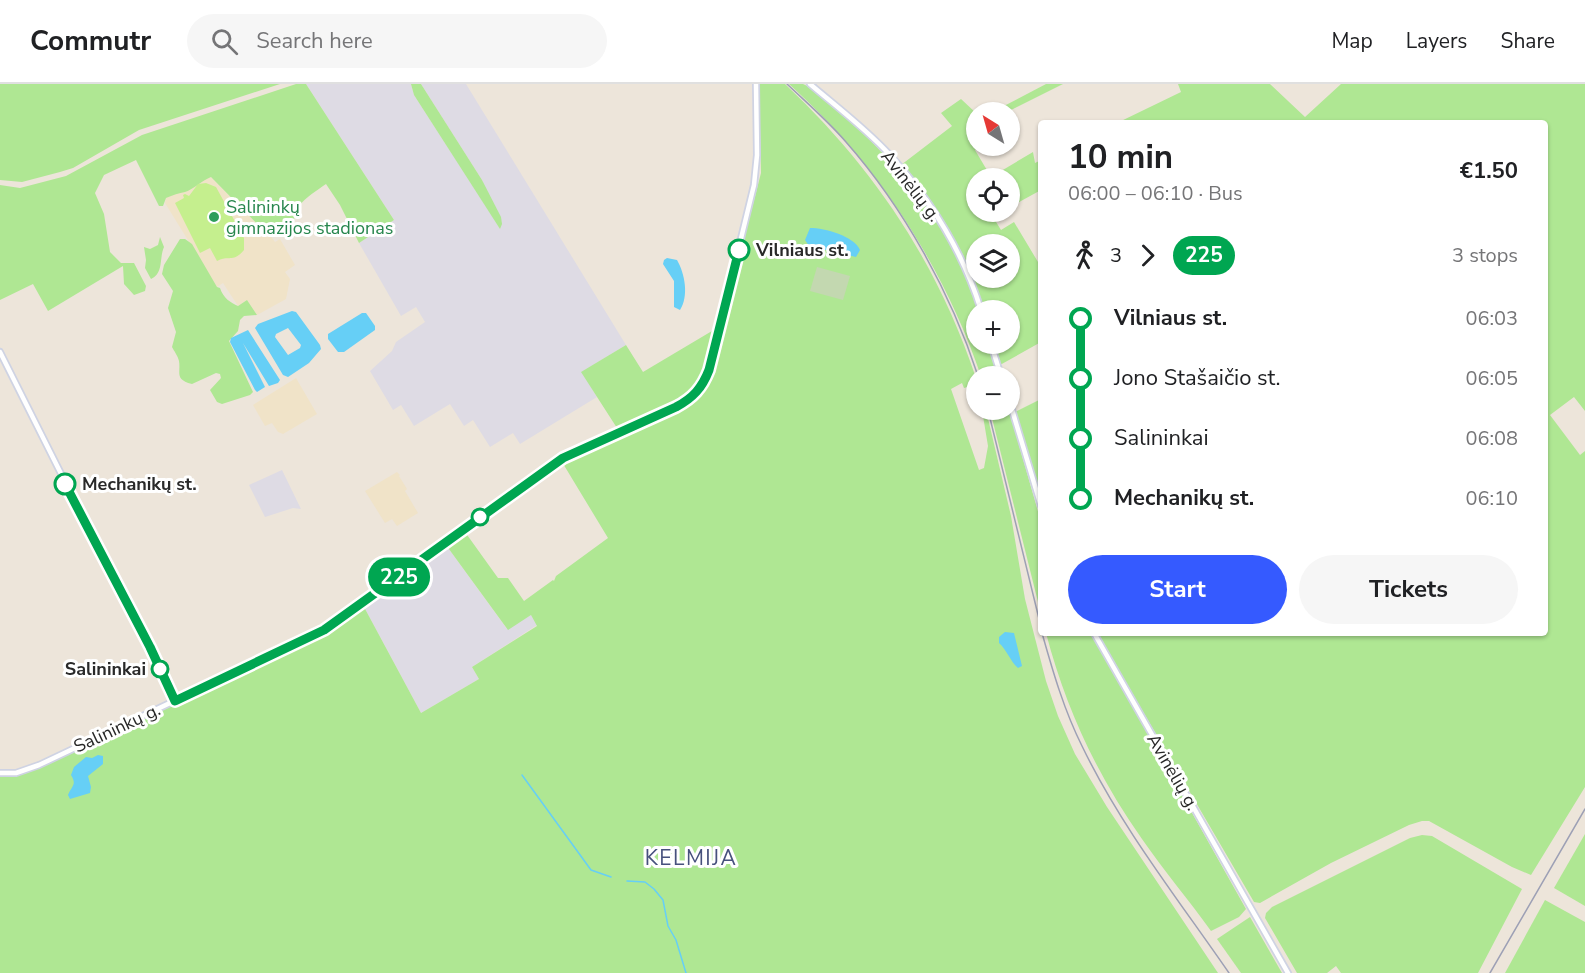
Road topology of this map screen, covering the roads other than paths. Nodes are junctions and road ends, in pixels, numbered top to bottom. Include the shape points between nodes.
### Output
1 (756, 84) edge
2 (810, 84) edge
3 (977, 300) edge
4 (0, 351) edge
5 (1015, 420) edge
6 (1038, 496) edge
7 (1096, 636) edge
8 (175, 701) junction
9 (0, 773) edge
10 (1288, 973) edge

1 - 8 main road, Salininkų g. via 753,196 709,370 693,396 563,458 324,630
2 - 3 main road, Avinėlių g. via 882,147 920,191 957,252
4 - 8 main road
5 - 6 main road
7 - 10 main road, Avinėlių g.
8 - 9 main road, Salininkų g. via 39,765 16,773

